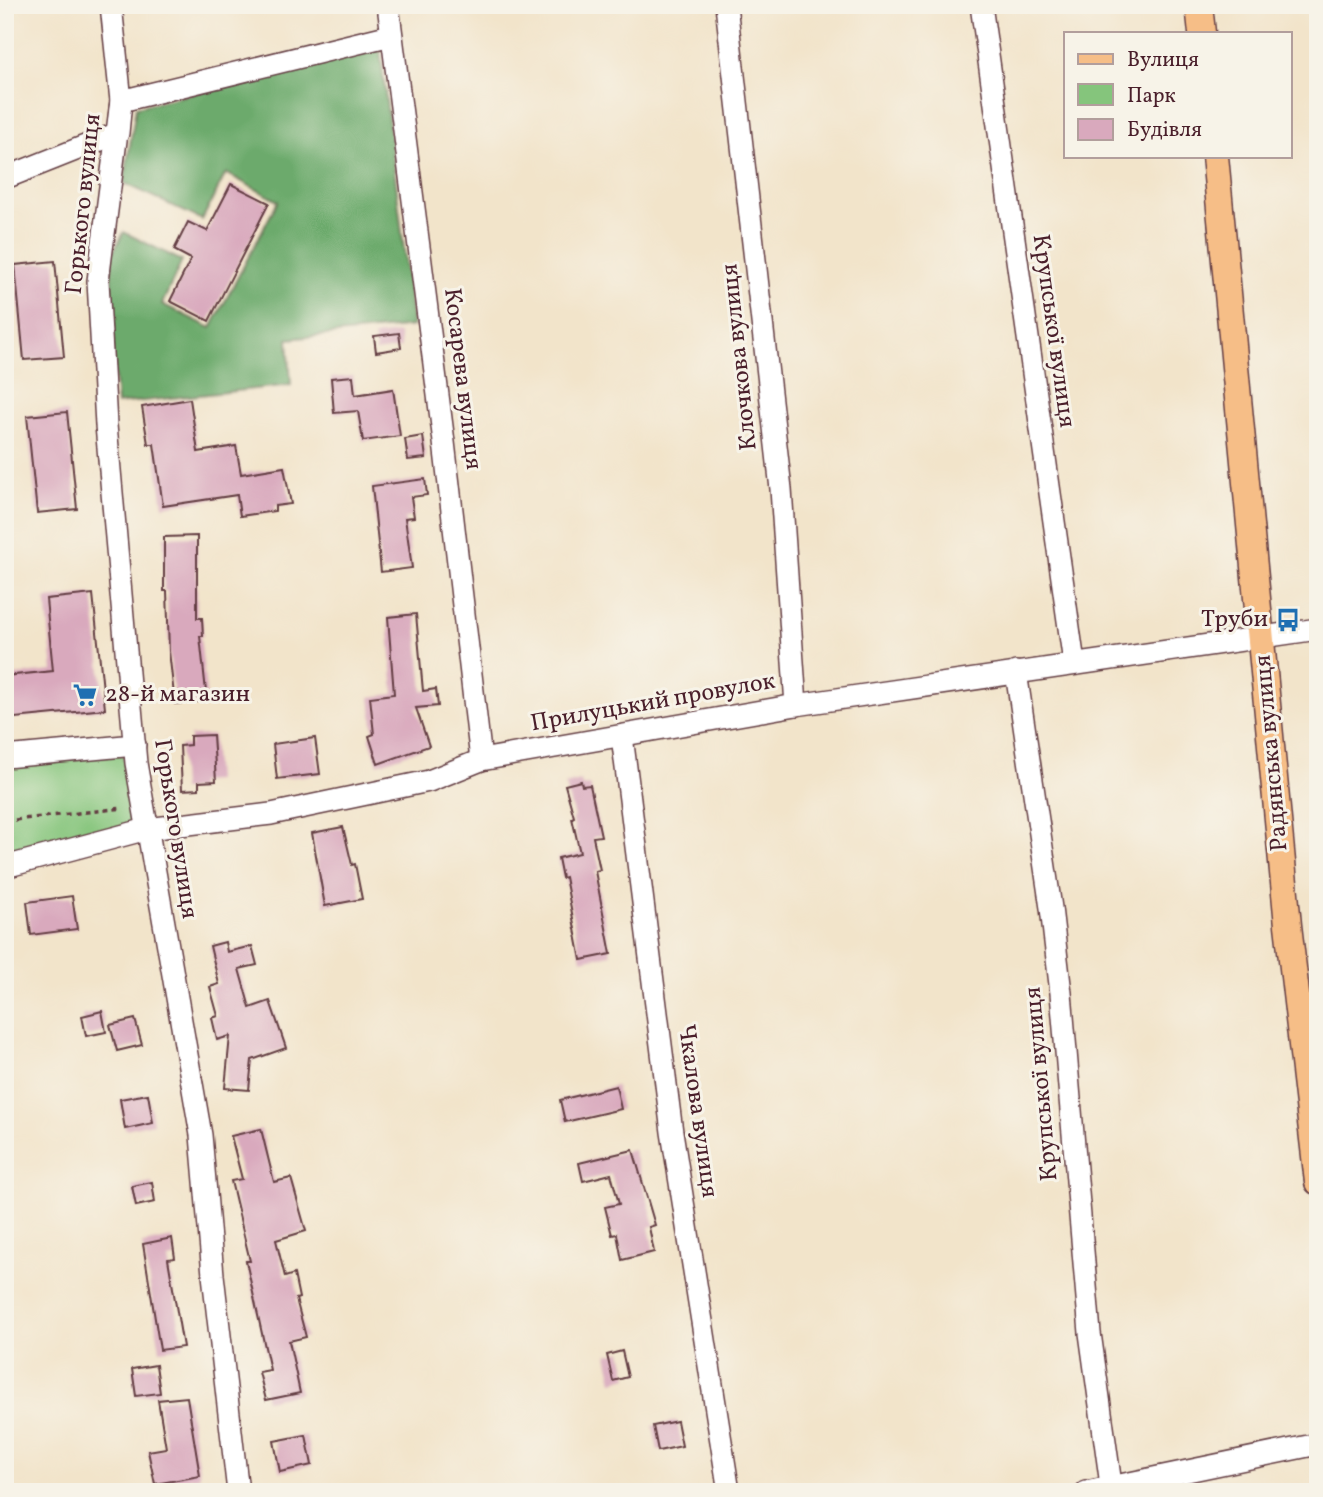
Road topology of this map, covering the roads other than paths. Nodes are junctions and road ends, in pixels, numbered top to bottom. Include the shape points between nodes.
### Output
1 (111, 5) edge
2 (388, 5) edge
3 (726, 5) edge
4 (981, 5) edge
5 (1199, 5) edge
6 (1202, 32) edge
7 (391, 35) junction
8 (121, 101) junction
9 (118, 133) junction
10 (1215, 158) edge
11 (5, 178) edge
12 (1318, 629) edge
13 (1261, 637) junction
14 (1074, 663) junction
15 (1016, 672) junction
16 (796, 705) junction
17 (622, 736) junction
18 (135, 745) junction
19 (5, 757) edge
20 (481, 760) junction
21 (147, 829) junction
22 (5, 867) edge
23 (1318, 1182) edge
24 (1318, 1444) edge
25 (1112, 1489) edge
26 (238, 1492) edge
27 (729, 1492) edge
28 (1086, 1492) edge

1 - 8 street, Горького вулиця
2 - 7 street, Косарева вулиця
3 - 16 street, Клочкова вулиця via 781,489
4 - 14 street, Крупської вулиця
5 - 6 main road
7 - 8 street
7 - 20 street, Косарева вулиця
8 - 9 street, Горького вулиця
9 - 11 street
9 - 18 street, Горького вулиця via 98,281
10 - 13 main road, Радянська вулиця
12 - 13 street, Прилуцький провулок
13 - 14 street, Прилуцький провулок
13 - 23 main road, Радянська вулиця
14 - 15 street, Прилуцький провулок
15 - 16 street, Прилуцький провулок
15 - 25 street, Крупської вулиця via 1061,993 1090,1333
16 - 17 street, Прилуцький провулок
17 - 20 street, Прилуцький провулок
17 - 27 street, Чкалова вулиця via 672,1132
18 - 19 street
18 - 21 street, Горького вулиця
20 - 21 street, Прилуцький провулок via 429,780 271,814
21 - 22 street, Прилуцький провулок
21 - 26 street, Горького вулиця via 201,1135
24 - 25 street
25 - 28 street

